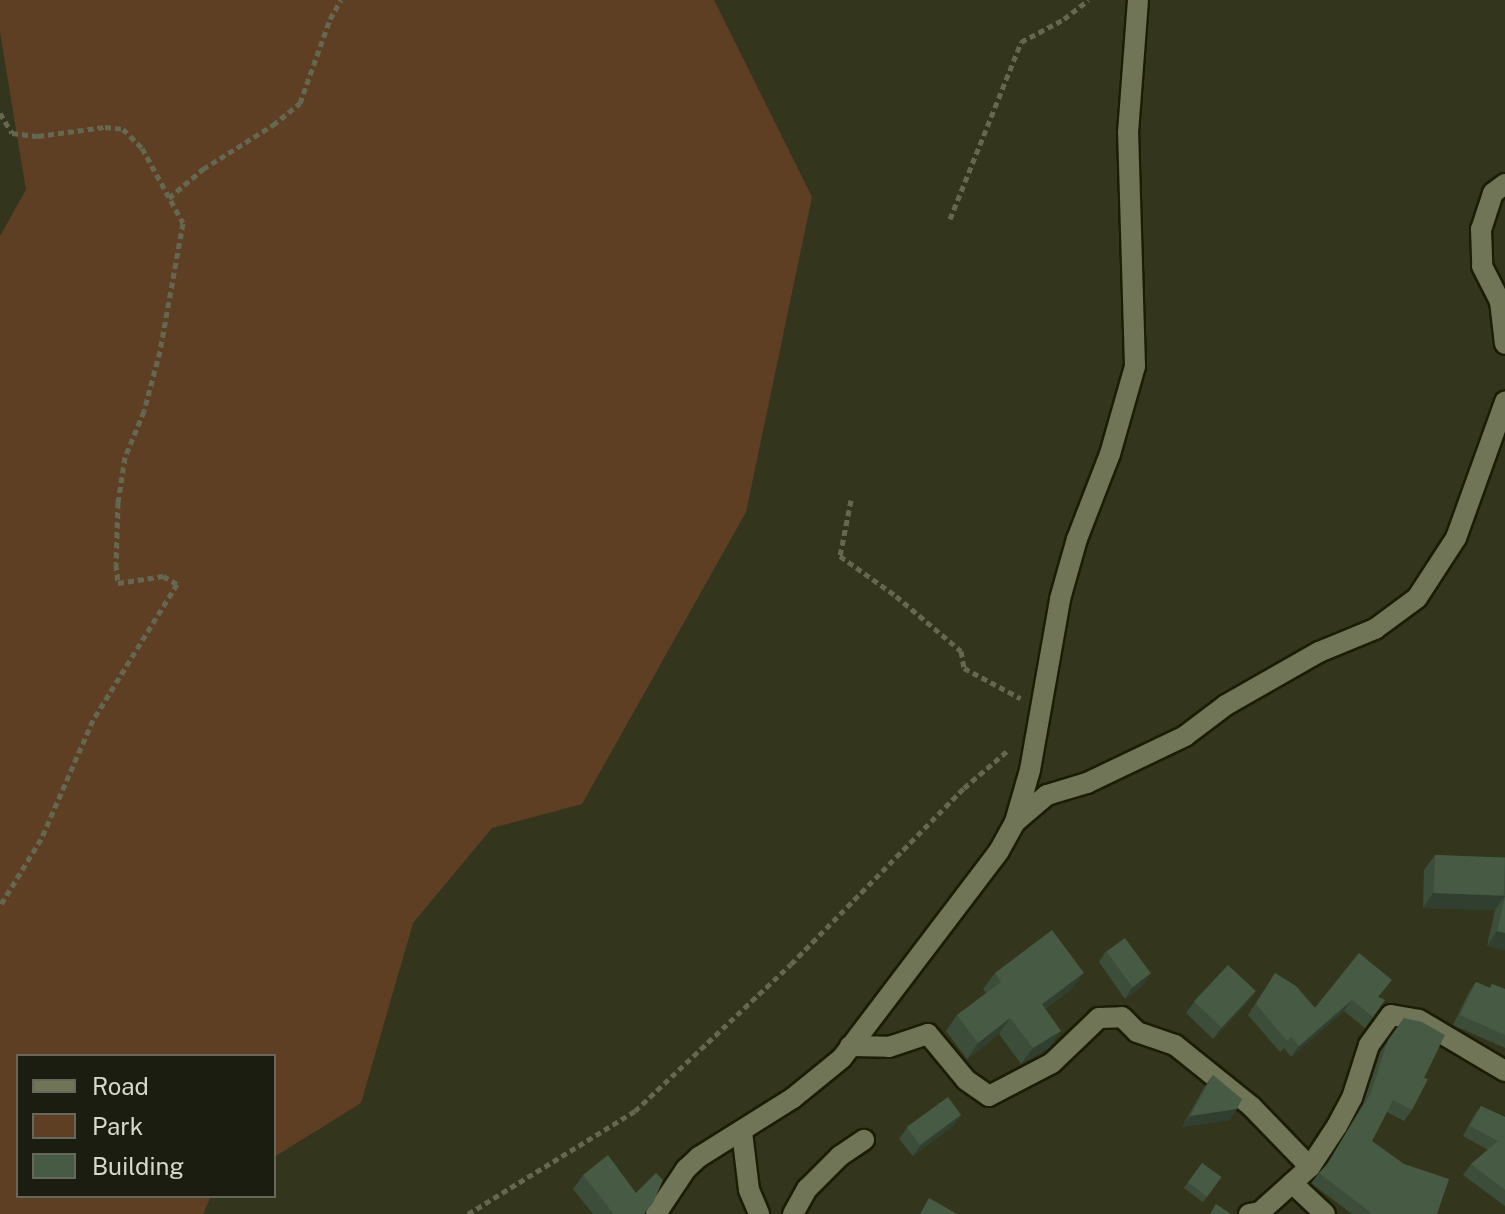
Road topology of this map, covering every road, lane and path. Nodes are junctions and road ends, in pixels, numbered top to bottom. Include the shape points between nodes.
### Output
1 (341, 0) edge
2 (1088, 0) edge
3 (1138, 0) edge
4 (0, 113) edge
5 (1505, 184) edge
6 (169, 198) junction
7 (950, 219) dead end
8 (1505, 344) edge
9 (1505, 402) edge
10 (851, 500) dead end
11 (1040, 705) junction
12 (1036, 726) junction
13 (1015, 822) junction
14 (0, 906) edge
15 (850, 1046) junction
16 (1505, 1071) edge
17 (742, 1132) junction
18 (864, 1140) dead end
19 (1310, 1167) junction
20 (1292, 1183) junction
21 (468, 1214) edge
22 (656, 1214) edge
23 (759, 1214) edge
24 (793, 1214) edge
25 (1249, 1214) edge
26 (1325, 1214) edge

1 - 6 path via 300,103
2 - 7 path via 1021,42
3 - 11 street via 1128,133 1135,366 1060,599
4 - 6 path via 12,133 123,129 142,148
5 - 8 street via 1493,193 1481,229 1482,266 1500,301
6 - 14 path via 183,223 160,351 125,457 116,564 118,583 163,576 177,584 93,720 41,839
9 - 13 street via 1456,538 1417,598 1375,629 1319,652 1226,705 1185,736 1087,783 1047,795
10 - 11 path via 840,556 961,651 964,668
11 - 12 street
12 - 13 street
12 - 21 path via 964,788 791,964 635,1111
13 - 15 street via 999,851
15 - 17 street via 820,1077
15 - 19 street via 889,1047 928,1034 966,1080 989,1096 1052,1063 1099,1018 1122,1017 1137,1032 1175,1045 1251,1106
16 - 19 street via 1419,1020 1391,1015 1369,1045 1352,1098
17 - 22 street via 686,1169
17 - 23 street via 749,1190
18 - 24 street via 807,1189
19 - 20 street
20 - 25 street via 1260,1212
20 - 26 street

